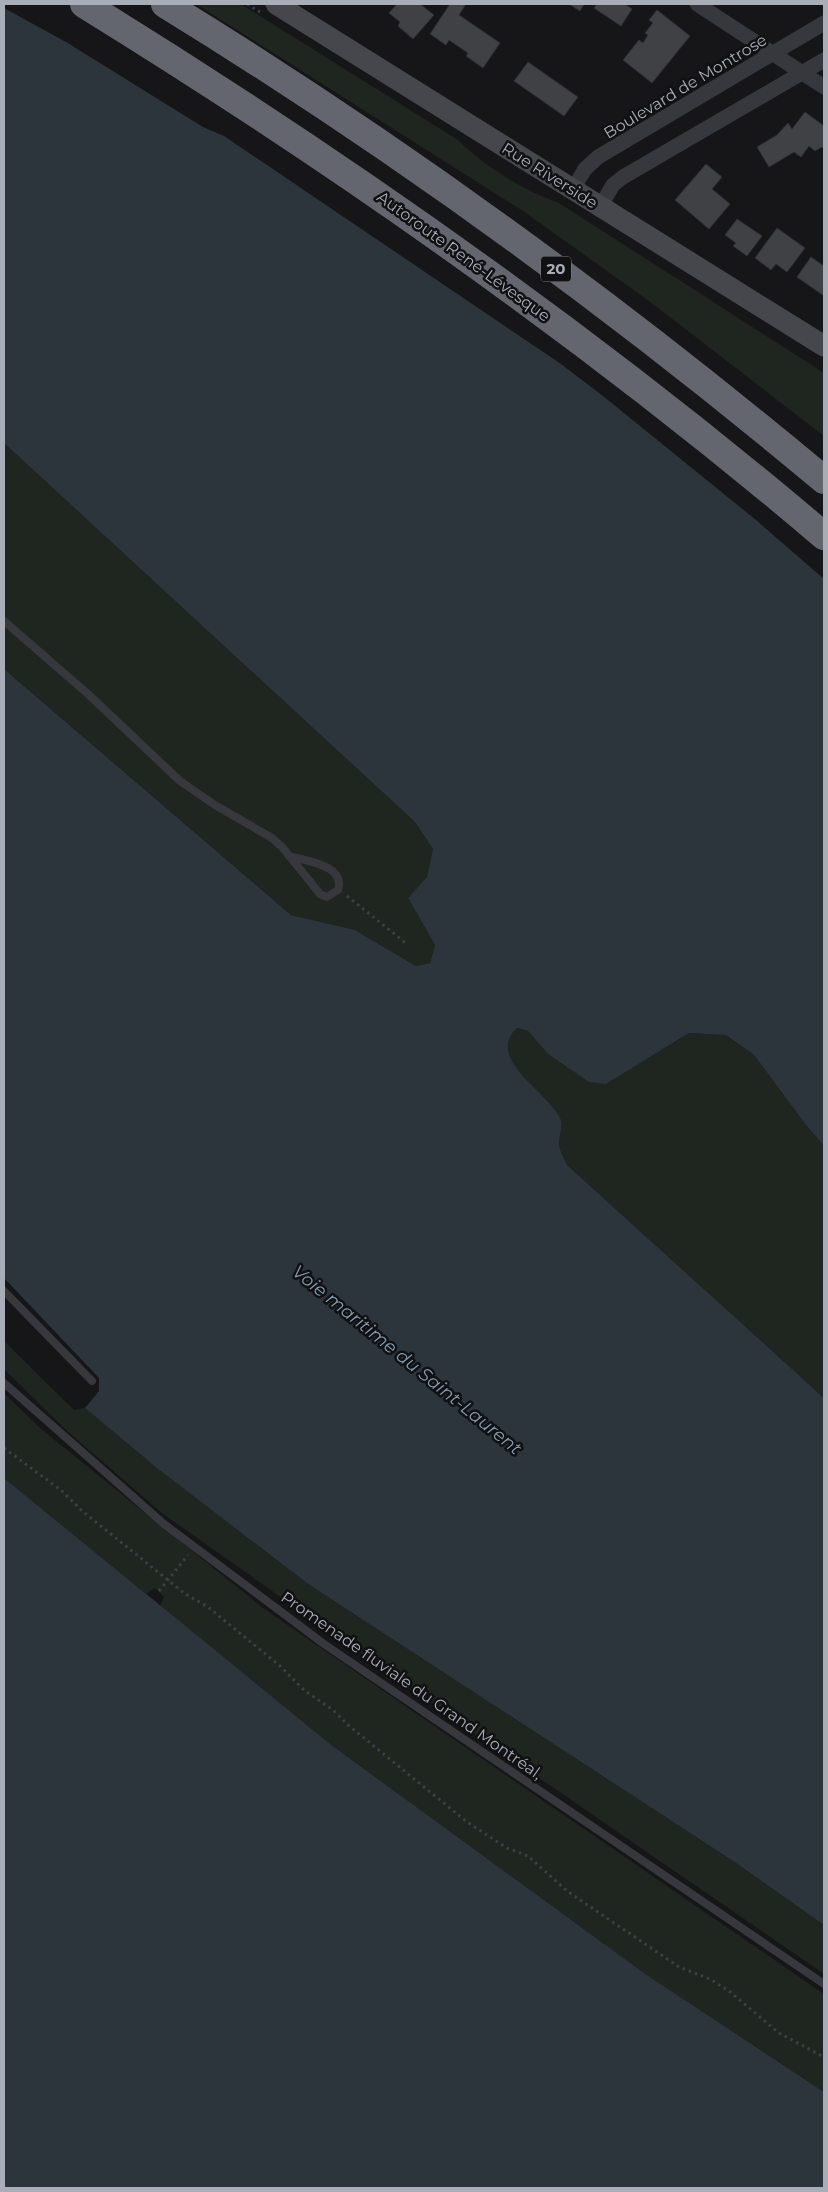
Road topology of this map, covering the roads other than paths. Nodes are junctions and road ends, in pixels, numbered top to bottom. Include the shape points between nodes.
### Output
1 (66, 4) edge
2 (84, 4) edge
3 (165, 4) edge
4 (276, 4) edge
5 (697, 4) edge
6 (824, 23) edge
7 (136, 36) junction
8 (773, 54) junction
9 (824, 60) edge
10 (803, 73) junction
11 (824, 87) edge
12 (573, 189) junction
13 (600, 207) junction
14 (824, 346) edge
15 (824, 480) edge
16 (824, 536) edge
17 (4, 621) edge
18 (289, 856) junction
19 (4, 1290) edge
20 (92, 1381) dead end
21 (4, 1383) edge
22 (824, 1984) edge

1 - 7 highway
2 - 7 highway, Autoroute René-Lévesque / 20
3 - 15 highway, 20 via 325,106 500,228 681,363
4 - 12 street, Rue Riverside
5 - 8 street
6 - 8 street, Boulevard de Montrose
7 - 16 highway, Autoroute René-Lévesque / 20 via 306,145 465,255 711,441
8 - 10 street
8 - 12 street, Boulevard de Montrose via 598,157 585,169
9 - 10 street
10 - 11 street
10 - 13 street via 623,177 613,185
12 - 13 street, Rue Riverside
13 - 14 street, Rue Riverside
17 - 18 lane via 180,781 272,838
18 - 18 lane via 320,894 327,897 338,890 338,876 333,870
19 - 20 lane
21 - 22 lane, Promenade fluviale du Grand Montréal, via 88,1459 195,1547 324,1644

